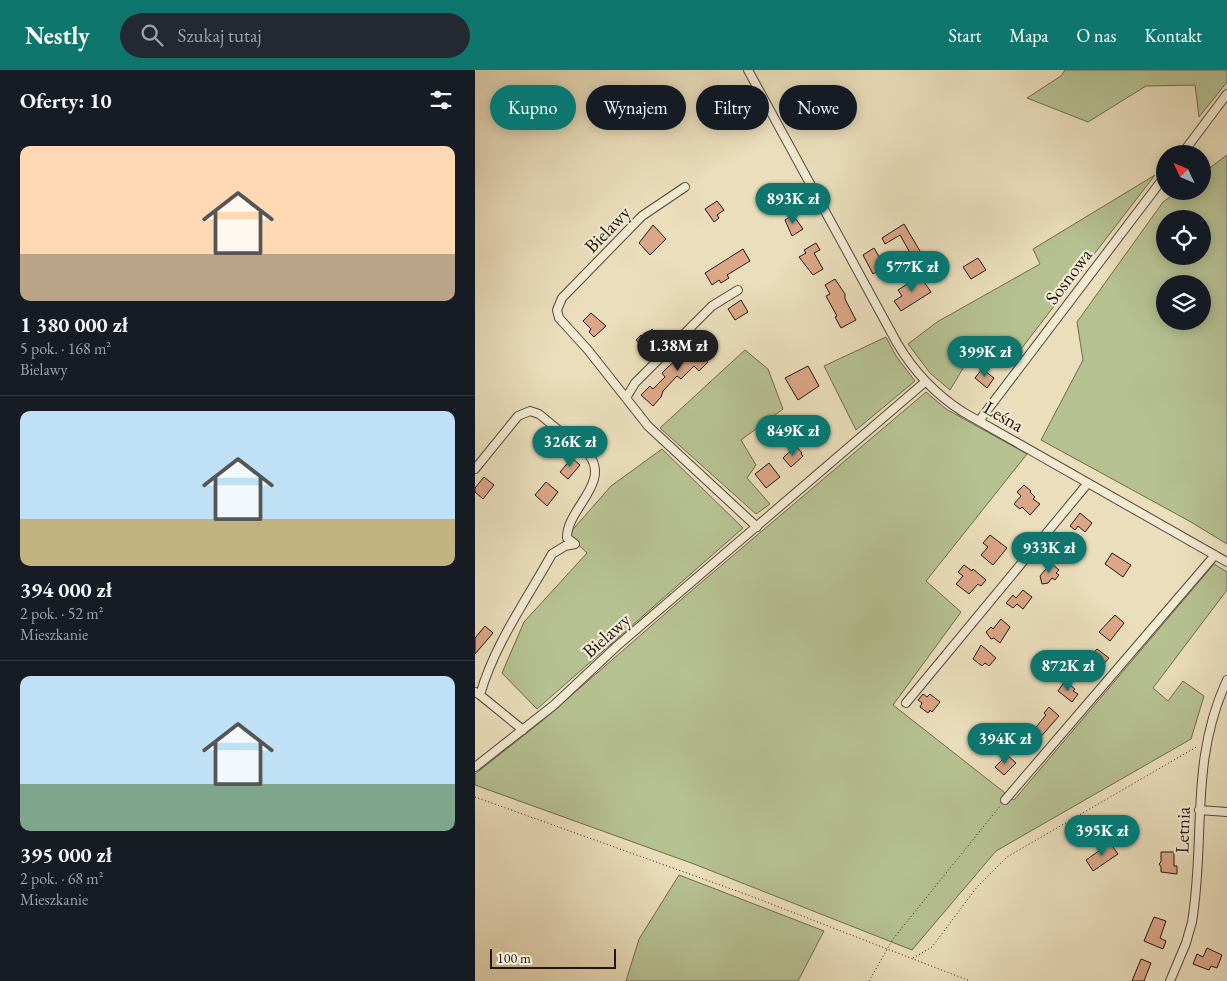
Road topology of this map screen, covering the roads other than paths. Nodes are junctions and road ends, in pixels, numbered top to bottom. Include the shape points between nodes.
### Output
1 (748, 70) edge
2 (1227, 94) edge
3 (1189, 145) edge
4 (685, 187) dead end
5 (1156, 188) edge
6 (738, 290) dead end
7 (925, 382) junction
8 (626, 398) junction
9 (979, 421) junction
10 (475, 469) edge
11 (1088, 482) junction
12 (757, 527) junction
13 (1215, 555) junction
14 (1227, 562) edge
15 (1227, 680) edge
16 (478, 693) edge
17 (906, 703) dead end
18 (523, 730) junction
19 (475, 767) edge
20 (1005, 800) road end
21 (1199, 810) junction
22 (1227, 812) edge
23 (1170, 981) edge

1 - 7 street, Leśna via 897,343
2 - 3 street
4 - 8 street, Bielawy via 642,216 558,305 557,314 564,324
5 - 9 street, Sosnowa
6 - 8 street via 712,306 635,383
7 - 9 street, Leśna via 948,402
7 - 12 street, Bielawy
8 - 12 street, Bielawy via 648,426
9 - 11 street, Leśna
10 - 16 street via 518,416 530,411 543,417 594,462 594,480 567,529 567,538 575,544 553,554 501,645
11 - 13 street, Leśna
11 - 17 street
12 - 18 street, Bielawy
13 - 14 street, Leśna
13 - 20 street
15 - 21 street, Letnia via 1207,742
16 - 18 street
18 - 19 street, Bielawy
21 - 22 street
21 - 23 street, Letnia via 1192,922 1187,943

